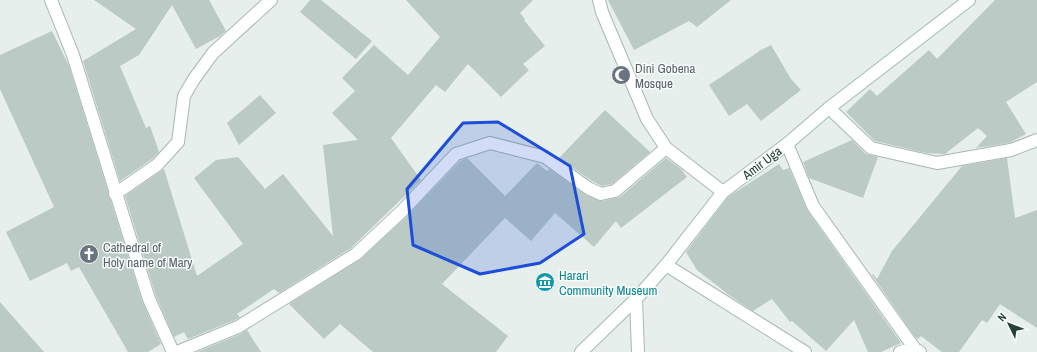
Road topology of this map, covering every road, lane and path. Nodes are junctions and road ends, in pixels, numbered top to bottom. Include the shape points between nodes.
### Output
1 (51, 0) edge
2 (271, 0) edge
3 (599, 0) edge
4 (969, 0) edge
5 (829, 108) junction
6 (1037, 140) edge
7 (788, 144) junction
8 (666, 148) junction
9 (723, 192) junction
10 (116, 194) junction
11 (666, 265) junction
12 (636, 299) junction
13 (918, 350) edge
14 (174, 352) edge
15 (177, 352) edge
16 (581, 352) edge
17 (638, 352) edge
18 (805, 352) edge
19 (900, 352) edge

1 - 10 street via 73,55
2 - 10 street via 213,52 194,79 184,96 178,142 157,165
3 - 8 street via 647,119
4 - 5 street, Amir Uga
5 - 6 street via 871,148 937,163 1011,150
5 - 7 street, Amir Uga
7 - 9 street, Amir Uga
7 - 13 street via 813,206
8 - 9 street
8 - 15 street via 615,191 600,194 545,157 490,143 456,154 402,211 356,254 238,327
9 - 11 street, Amir Uga
10 - 14 street via 149,299
11 - 12 street, Amir Uga
11 - 18 street
12 - 16 street, Amir Uga
12 - 17 street
13 - 19 street

